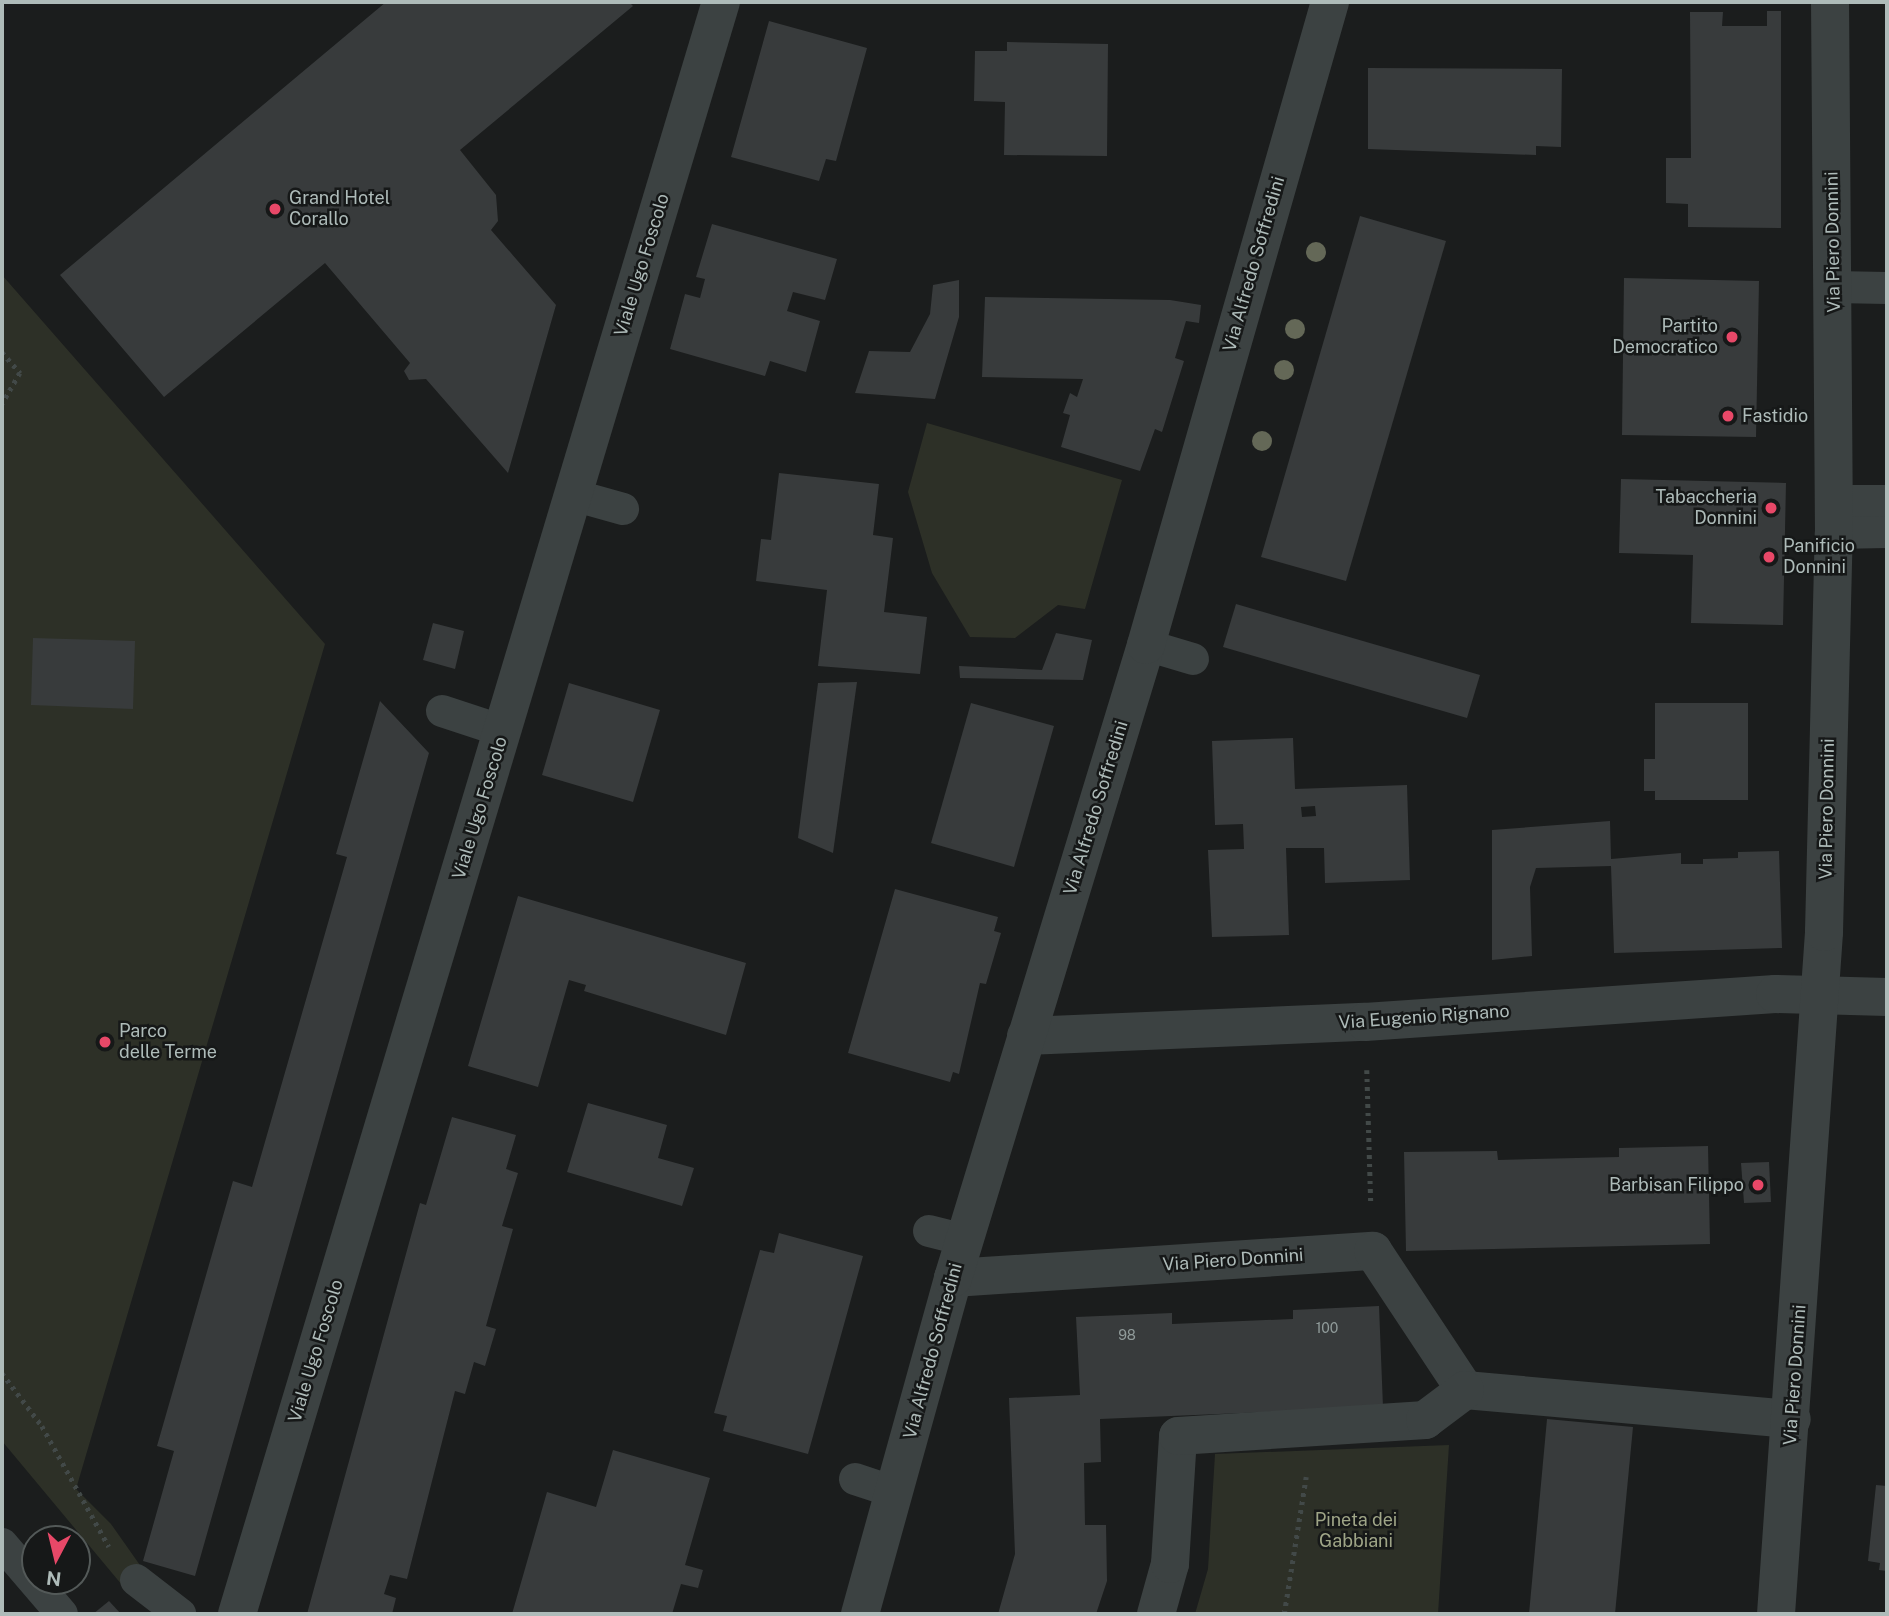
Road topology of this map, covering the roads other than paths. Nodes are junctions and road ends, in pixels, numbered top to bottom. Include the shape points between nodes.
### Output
1 (721, 2) edge
2 (1329, 2) edge
3 (1830, 2) edge
4 (1834, 287) junction
5 (1887, 288) edge
6 (573, 495) junction
7 (1887, 501) edge
8 (623, 509) dead end
9 (1834, 517) junction
10 (1887, 532) edge
11 (1146, 645) junction
12 (1193, 659) dead end
13 (442, 711) dead end
14 (503, 731) junction
15 (1821, 995) junction
16 (1887, 997) edge
17 (1026, 1037) junction
18 (953, 1278) junction
19 (1465, 1390) junction
20 (1792, 1419) junction
21 (855, 1479) dead end
22 (894, 1492) junction
23 (2, 1544) edge
24 (136, 1580) road end
25 (62, 1614) edge
26 (180, 1614) edge
27 (237, 1614) edge
28 (860, 1614) edge
29 (1156, 1614) edge
30 (1776, 1614) edge

1 - 6 street, Viale Ugo Foscolo
2 - 11 street, Via Alfredo Soffredini
3 - 4 street, Via Piero Donnini
4 - 5 lane
4 - 9 street, Via Piero Donnini
6 - 8 lane
6 - 14 street, Viale Ugo Foscolo
7 - 9 lane
9 - 10 lane
9 - 15 street, Via Piero Donnini
11 - 12 lane
11 - 17 street, Via Alfredo Soffredini
13 - 14 lane
14 - 27 street, Viale Ugo Foscolo
15 - 16 street, Via Eugenio Rignano
15 - 17 street, Via Eugenio Rignano
15 - 20 street, Via Piero Donnini
17 - 18 street, Via Alfredo Soffredini via 947,1235
18 - 19 street, Via Piero Donnini via 1373,1251
18 - 22 street, Via Alfredo Soffredini
19 - 20 street
19 - 29 street via 1425,1420 1178,1436 1170,1564
20 - 30 street, Via Piero Donnini
21 - 22 lane
22 - 28 street, Via Alfredo Soffredini
23 - 25 lane
24 - 26 lane

